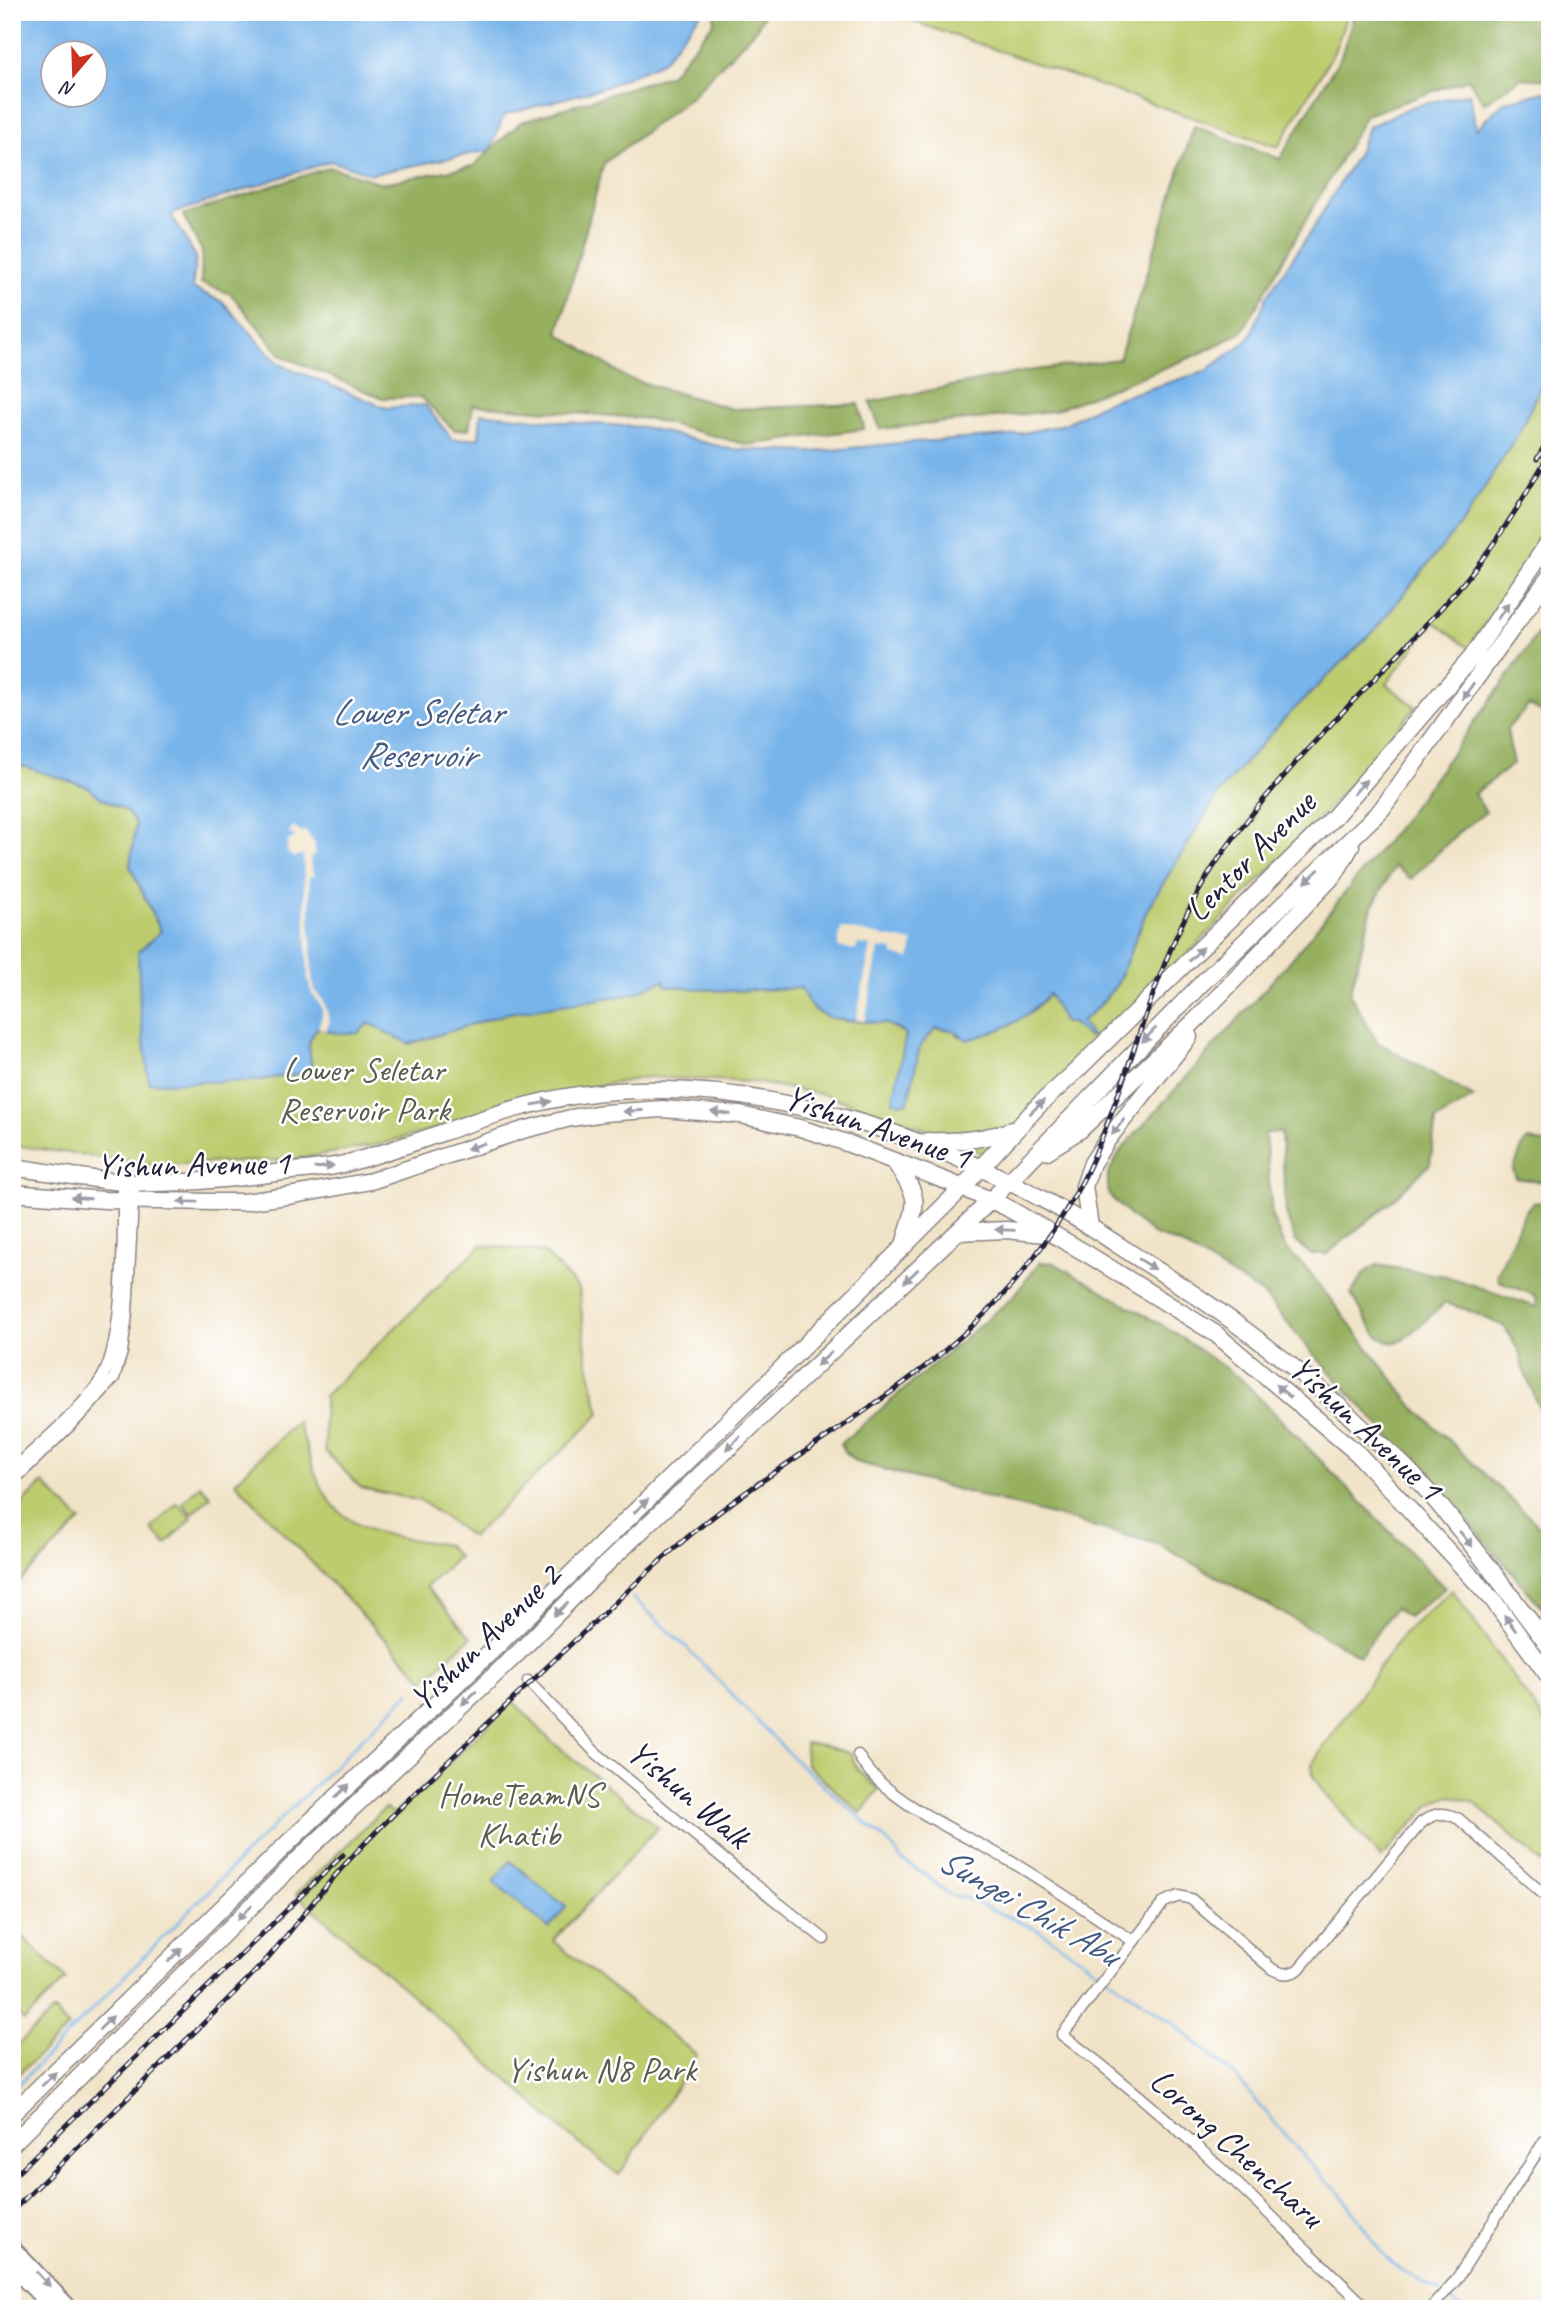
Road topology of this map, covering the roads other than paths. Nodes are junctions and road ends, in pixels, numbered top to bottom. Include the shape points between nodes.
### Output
1 (1550, 540) edge
2 (1550, 576) edge
3 (1361, 828) junction
4 (1237, 978) junction
5 (770, 1100) junction
6 (779, 1124) junction
7 (1016, 1128) junction
8 (914, 1140) junction
9 (894, 1161) junction
10 (1027, 1163) junction
11 (12, 1167) edge
12 (979, 1168) junction
13 (128, 1181) junction
14 (1009, 1182) junction
15 (962, 1188) junction
16 (12, 1193) edge
17 (128, 1200) junction
18 (991, 1200) junction
19 (1090, 1227) junction
20 (957, 1231) junction
21 (1053, 1235) junction
22 (903, 1248) junction
23 (12, 1471) edge
24 (12, 1482) edge
25 (1550, 1648) edge
26 (1550, 1678) edge
27 (528, 1681) dead end
28 (858, 1755) dead end
29 (272, 1859) junction
30 (285, 1873) junction
31 (1550, 1900) edge
32 (824, 1939) dead end
33 (1133, 1941) junction
34 (12, 2114) edge
35 (1550, 2132) edge
36 (12, 2144) edge
37 (12, 2247) edge
38 (12, 2267) edge
39 (1432, 2307) edge
40 (53, 2309) edge
41 (71, 2309) edge
42 (1368, 2309) edge

7 -> 1 main road, Lentor Avenue via 1334,817 1472,657
2 -> 3 main road, Lentor Avenue via 1381,810
3 - 4 main road via 1335,874
3 -> 10 main road, Lentor Avenue
4 - 10 main road via 1080,1130
4 -> 19 main road via 1092,1163 1084,1186
5 - 6 main road via 792,1114 789,1121
5 - 8 main road, Yishun Avenue 1
13 -> 5 main road, Yishun Avenue 1 via 240,1178 341,1165 527,1106 578,1095 685,1089
6 - 9 main road, Yishun Avenue 1
6 -> 17 main road, Yishun Avenue 1 via 706,1111 604,1113 523,1130 344,1187 244,1202
7 - 8 main road via 964,1141
7 - 12 main road, Lentor Avenue
8 - 12 main road, Yishun Avenue 1
9 - 15 main road, Yishun Avenue 1
9 - 22 main road via 916,1196
10 - 14 main road, Lentor Avenue
11 - 13 main road, Yishun Avenue 1
12 - 14 main road, Yishun Avenue 1
12 - 15 main road, Lentor Avenue
13 - 17 street
14 - 18 main road, Yishun Avenue 2
14 - 19 main road, Yishun Avenue 1
15 - 18 main road, Yishun Avenue 1
15 - 22 main road, Yishun Avenue 2
17 -> 16 main road, Yishun Avenue 1
17 - 23 street via 113,1348 103,1375
17 - 24 street via 127,1314 114,1378
18 - 20 main road, Yishun Avenue 2
18 - 21 main road, Yishun Avenue 1
19 -> 25 main road, Yishun Avenue 1 via 1219,1309 1341,1407 1412,1474
21 -> 20 main road
20 -> 30 main road, Yishun Avenue 2
26 -> 21 main road, Yishun Avenue 1 via 1493,1600 1358,1454 1216,1334
29 -> 22 main road, Yishun Avenue 2
27 - 32 street, Yishun Walk via 594,1751
28 - 33 street via 878,1782
29 - 30 main road via 268,1874
34 -> 29 main road, Yishun Avenue 2
30 -> 36 main road, Yishun Avenue 2
31 - 33 street via 1458,1819 1440,1813 1421,1824 1293,1973 1272,1969 1185,1897 1164,1902
33 - 42 street, Lorong Chencharu via 1062,2035 1250,2195
35 - 39 street via 1452,2285
37 -> 41 main road
38 - 40 main road

